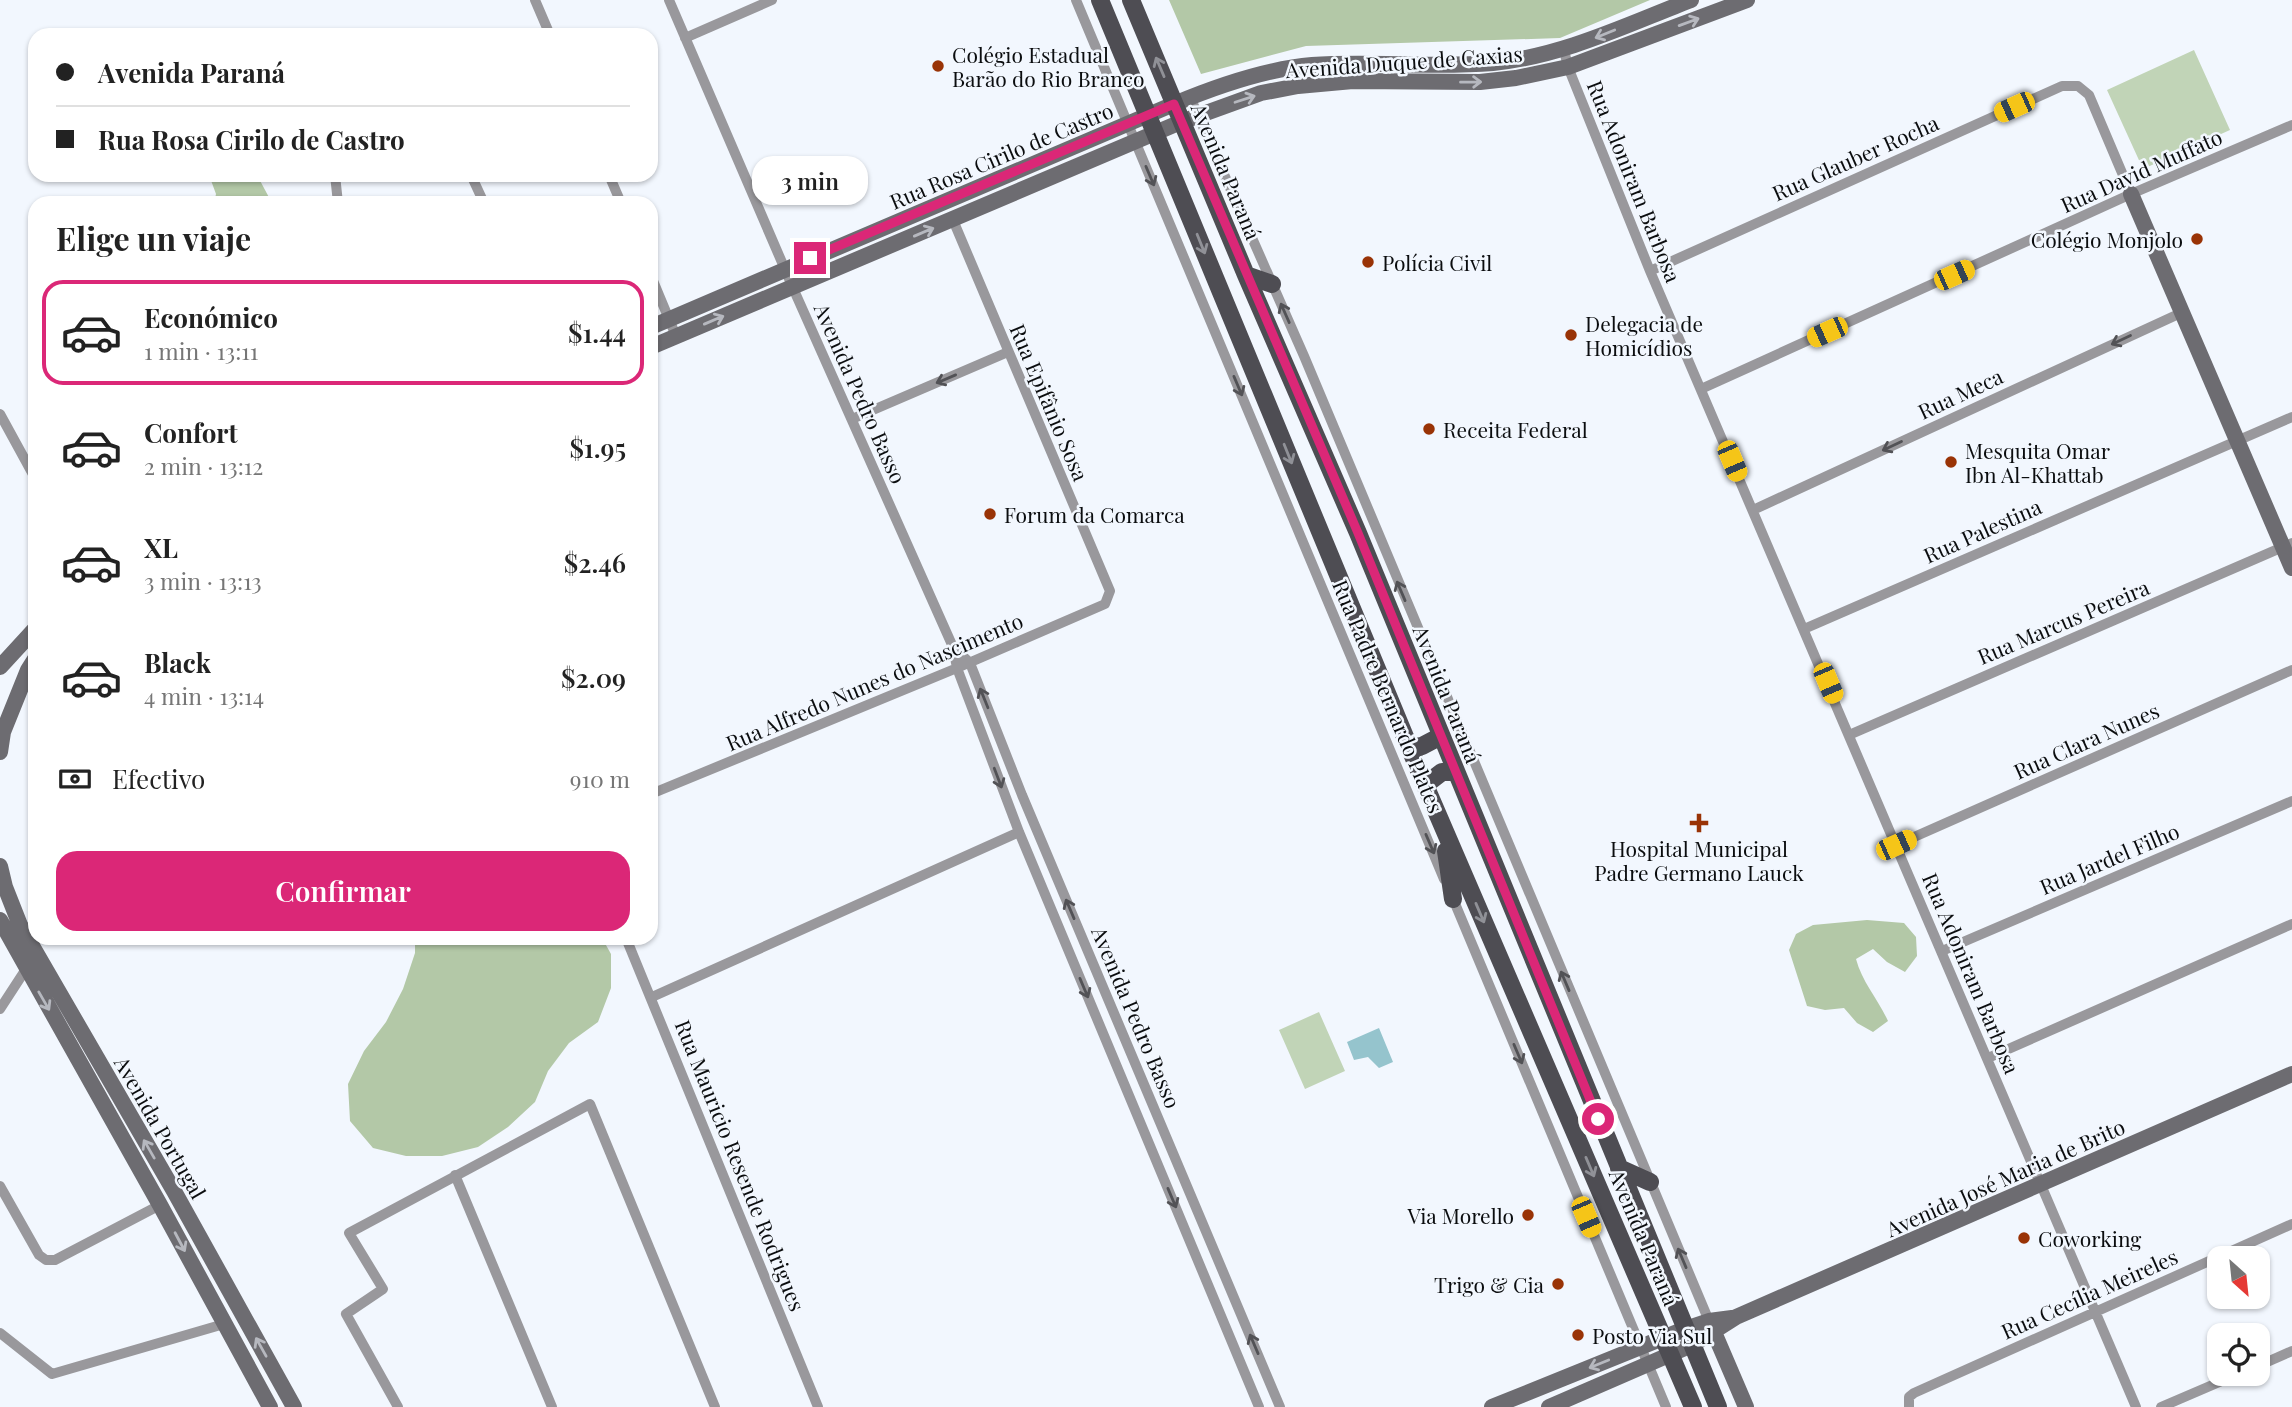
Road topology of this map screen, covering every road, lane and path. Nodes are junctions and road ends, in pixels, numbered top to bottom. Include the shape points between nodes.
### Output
1 (535, 0) edge
2 (669, 0) edge
3 (772, 0) edge
4 (1076, 0) edge
5 (1100, 0) edge
6 (1131, 0) edge
7 (1691, 0) edge
8 (1747, 0) edge
9 (547, 28) edge
10 (684, 38) junction
11 (1564, 50) junction
12 (1568, 67) junction
13 (1182, 100) junction
14 (1148, 115) junction
15 (1189, 119) junction
16 (1128, 124) junction
17 (2292, 125) edge
18 (1156, 133) junction
19 (1136, 143) junction
20 (2131, 194) junction
21 (953, 220) junction
22 (786, 269) junction
23 (1650, 271) junction
24 (1246, 275) junction
25 (1272, 284) junction
26 (793, 288) junction
27 (658, 293) edge
28 (2183, 312) junction
29 (669, 319) junction
30 (658, 324) edge
31 (676, 336) junction
32 (658, 344) edge
33 (1008, 352) junction
34 (1701, 389) junction
35 (0, 414) edge
36 (2292, 416) edge
37 (852, 419) junction
38 (2238, 439) junction
39 (28, 465) edge
40 (1753, 510) junction
41 (2287, 545) edge
42 (2292, 568) edge
43 (1108, 599) joint
44 (1804, 629) junction
45 (28, 637) edge
46 (953, 647) junction
47 (970, 663) junction
48 (0, 667) edge
49 (957, 668) junction
50 (28, 670) edge
51 (2292, 670) edge
52 (1, 731) edge
53 (1849, 735) junction
54 (1441, 736) junction
55 (1410, 748) junction
56 (0, 752) edge
57 (1455, 772) junction
58 (1425, 785) junction
59 (658, 791) edge
60 (2292, 801) edge
61 (1441, 823) junction
62 (1019, 832) junction
63 (1896, 845) junction
64 (0, 866) edge
65 (1453, 899) junction
66 (0, 920) edge
67 (2292, 924) edge
68 (28, 939) edge
69 (32, 945) edge
70 (629, 945) edge
71 (1942, 951) junction
72 (26, 969) junction
73 (652, 997) junction
74 (0, 1009) edge
75 (1988, 1058) junction
76 (2292, 1074) edge
77 (1619, 1168) junction
78 (455, 1175) junction
79 (1650, 1182) junction
80 (2041, 1185) junction
81 (0, 1186) edge
82 (160, 1205) junction
83 (2292, 1224) edge
84 (2094, 1311) junction
85 (224, 1324) junction
86 (1711, 1327) junction
87 (0, 1333) edge
88 (1663, 1337) junction
89 (1689, 1337) junction
90 (1641, 1347) junction
91 (2292, 1351) edge
92 (1671, 1354) junction
93 (2270, 1361) edge
94 (1648, 1364) junction
95 (2210, 1386) edge
96 (1909, 1405) edge
97 (270, 1407) edge
98 (294, 1407) edge
99 (398, 1407) edge
100 (552, 1407) edge
101 (715, 1407) edge
102 (818, 1407) edge
103 (1259, 1407) edge
104 (1280, 1407) edge
105 (1492, 1407) edge
106 (1549, 1407) edge
107 (1666, 1407) edge
108 (1693, 1407) edge
109 (1718, 1407) edge
110 (1746, 1407) edge
111 (2136, 1407) edge
112 (2161, 1407) edge

1 - 9 street
2 - 10 street, Avenida Pedro Basso
3 - 10 street
4 - 16 street, Rua Padre Bernardo Plates
5 - 14 main road, Avenida Paraná
13 -> 6 main road, Avenida Paraná
7 -> 11 main road, Avenida Duque de Caxias
12 -> 8 main road, Avenida Duque de Caxias
10 - 22 street, Avenida Pedro Basso
11 - 12 street, Rua Adoniram Barbosa
11 - 13 main road, Avenida Duque de Caxias via 1492,63 1310,65 1271,72
15 -> 12 main road, Avenida Duque de Caxias via 1261,93 1298,86 1480,82
12 - 23 street, Rua Adoniram Barbosa
13 - 14 main road, Rua Rosa Cirilo de Castro
13 - 15 main road, Avenida Paraná
14 - 16 main road, Rua Rosa Cirilo de Castro
14 - 18 main road, Avenida Paraná
15 - 18 main road, Avenida Duque de Caxias
15 - 24 main road, Avenida Paraná
15 - 25 street
16 - 19 street, Rua Padre Bernardo Plates
16 - 22 main road, Rua Rosa Cirilo de Castro
17 - 20 street, Rua David Muffato
18 - 19 main road, Avenida Duque de Caxias
18 -> 55 main road, Avenida Paraná
19 - 21 main road, Avenida Duque de Caxias
19 -> 65 street, Rua Padre Bernardo Plates
20 - 23 street, Rua Glauber Rocha via 2089,95 2078,86 2062,86
20 - 28 main road
20 - 34 street, Rua David Muffato
26 -> 21 main road, Avenida Duque de Caxias
21 - 33 street, Rua Epifânio Sosa
22 - 26 street, Avenida Pedro Basso
22 - 29 main road, Rua Rosa Cirilo de Castro
23 - 34 street, Rua Adoniram Barbosa
24 - 25 main road
24 - 54 main road, Avenida Paraná
79 -> 25 street
31 -> 26 main road, Avenida Duque de Caxias
26 - 37 street, Avenida Pedro Basso
27 - 29 street
28 - 38 main road
28 -> 40 street, Rua Meca
29 - 30 main road, Rua Rosa Cirilo de Castro
29 - 31 street
31 - 32 main road, Avenida Duque de Caxias
33 -> 37 street
33 - 43 street, Rua Epifânio Sosa via 1110,592
34 - 40 street, Rua Adoniram Barbosa
35 - 39 street
36 - 38 street, Rua Palestina
37 - 46 street, Avenida Pedro Basso
38 - 41 main road
38 - 44 street, Rua Palestina
40 - 44 street, Rua Adoniram Barbosa
41 - 42 main road
41 - 53 street, Rua Marcus Pereira
43 - 47 street, Rua Alfredo Nunes do Nascimento
44 - 53 street, Rua Adoniram Barbosa
45 - 48 main road
46 - 47 street, Avenida Pedro Basso
46 - 49 street, Avenida Pedro Basso
47 - 49 street, Rua Alfredo Nunes do Nascimento
104 -> 47 street, Avenida Pedro Basso
49 - 59 street, Rua Alfredo Nunes do Nascimento
49 -> 62 street, Avenida Pedro Basso
50 - 52 main road
51 - 63 street, Rua Clara Nunes
52 - 56 main road
53 - 63 street, Rua Adoniram Barbosa
54 - 55 main road
54 - 57 main road, Avenida Paraná
55 - 58 main road, Avenida Paraná
57 - 58 main road via 1442,772
57 - 77 main road, Avenida Paraná
58 - 61 main road, Avenida Paraná
60 - 71 street, Rua Jardel Filho
61 - 65 main road
61 -> 88 main road, Avenida Paraná
62 - 73 street
62 -> 103 street, Avenida Pedro Basso
63 - 71 street, Rua Adoniram Barbosa
68 -> 64 main road, Avenida Portugal
65 -> 90 street, Rua Padre Bernardo Plates
66 - 72 main road, Avenida Portugal
67 - 75 street
98 -> 69 main road, Avenida Portugal
70 - 73 street, Rua Mauricio Resende Rodrigues
71 - 75 street, Rua Adoniram Barbosa
72 - 74 street
72 -> 82 main road, Avenida Portugal
73 - 102 street, Rua Mauricio Resende Rodrigues
75 - 80 street, Rua Adoniram Barbosa
76 - 80 main road, Avenida José Maria de Brito
77 - 79 main road
77 - 89 main road, Avenida Paraná
78 - 99 street via 349,1233 383,1289 346,1314
78 - 100 street
78 - 101 street via 590,1104
86 -> 79 street
80 - 84 street, Rua Adoniram Barbosa
80 - 86 main road, Avenida José Maria de Brito
81 - 82 street via 46,1260
82 -> 85 main road, Avenida Portugal
83 - 84 street, Rua Cecília Meireles
84 - 96 street, Rua Cecília Meireles via 1913,1393
84 - 111 street, Rua Adoniram Barbosa
85 - 87 street via 52,1374
85 - 97 main road, Avenida Portugal
86 - 89 main road, Avenida José Maria de Brito
86 - 110 main road
88 - 89 main road, Avenida José Maria de Brito
88 - 90 main road, Avenida José Maria de Brito
88 - 92 main road, Avenida Paraná
89 - 92 main road, Avenida José Maria de Brito
89 - 109 main road, Avenida Paraná
90 - 94 street, Rua Padre Bernardo Plates
90 -> 105 main road, Avenida José Maria de Brito
91 - 93 street
92 - 94 main road, Avenida José Maria de Brito
92 - 108 main road, Avenida Paraná
94 - 106 main road, Avenida José Maria de Brito
94 - 107 street, Rua Padre Bernardo Plates
95 - 112 street

